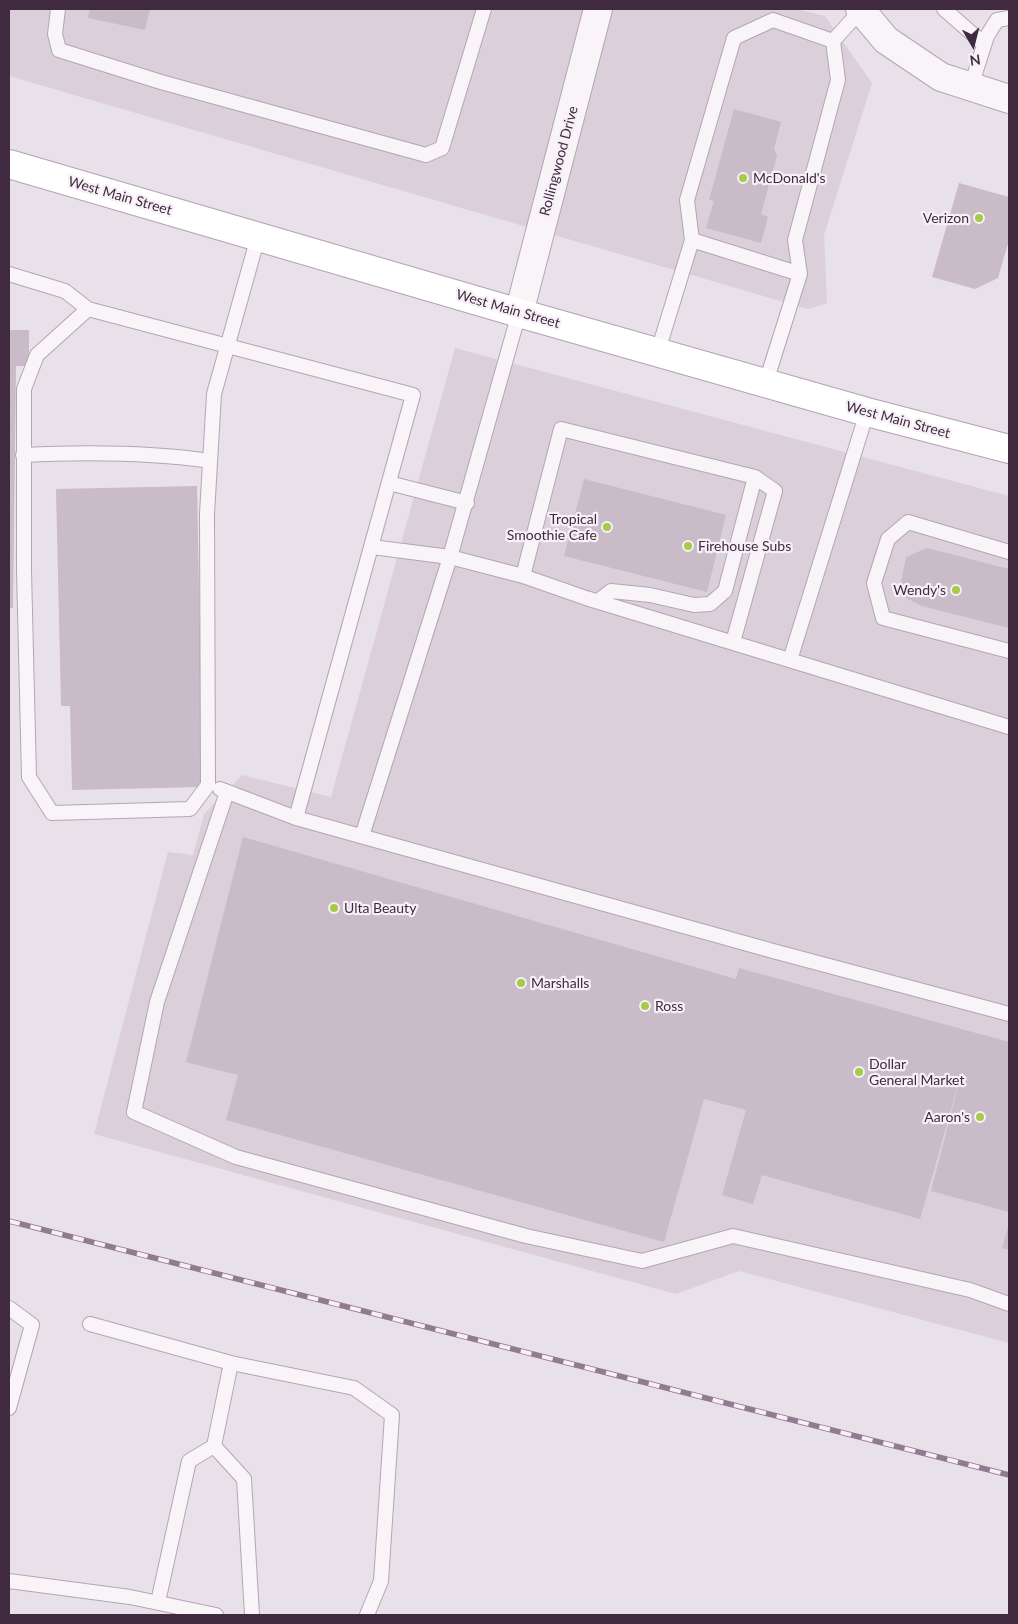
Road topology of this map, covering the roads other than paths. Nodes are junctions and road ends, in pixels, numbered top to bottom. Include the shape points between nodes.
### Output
1 (58, 9) edge
2 (484, 9) edge
3 (598, 9) edge
4 (861, 9) edge
5 (944, 9) edge
6 (1009, 18) edge
7 (834, 41) junction
8 (984, 44) junction
9 (971, 86) junction
10 (1009, 98) edge
11 (9, 164) edge
12 (258, 236) junction
13 (692, 240) junction
14 (9, 274) edge
15 (800, 274) junction
16 (88, 309) junction
17 (519, 313) junction
18 (228, 346) junction
19 (658, 351) junction
20 (766, 382) junction
21 (867, 412) junction
22 (1008, 443) edge
23 (23, 455) junction
24 (210, 461) junction
25 (755, 477) junction
26 (389, 484) junction
27 (467, 503) junction
28 (372, 547) junction
29 (1009, 552) edge
30 (450, 558) junction
31 (523, 576) junction
32 (598, 600) junction
33 (733, 642) junction
34 (1009, 651) edge
35 (790, 660) junction
36 (1009, 727) edge
37 (208, 785) junction
38 (227, 792) junction
39 (296, 818) junction
40 (362, 836) junction
41 (1009, 1014) edge
42 (1009, 1304) edge
43 (9, 1308) edge
44 (90, 1324) dead end
45 (231, 1363) junction
46 (9, 1408) edge
47 (214, 1446) junction
48 (9, 1580) edge
49 (158, 1602) junction
50 (216, 1615) edge
51 (252, 1615) edge
52 (367, 1615) edge

1 - 2 lane via 55,34 59,50 161,82 426,155 442,148
3 - 17 street, Rollingwood Drive
4 - 7 lane
4 - 9 street via 886,40 941,77
5 - 8 lane
6 - 8 lane via 997,20
7 - 13 lane via 773,20 734,38 687,200
7 - 15 lane via 838,80 794,240
8 - 9 lane
9 - 10 street
11 - 12 main road, West Main Street
12 - 17 main road, West Main Street
12 - 18 lane
13 - 15 lane
13 - 19 lane
14 - 16 lane via 66,291
15 - 20 lane
16 - 18 lane
16 - 23 lane via 37,355 24,389
17 - 19 main road, West Main Street
17 - 27 lane
18 - 24 lane via 214,394
18 - 26 lane via 413,395
19 - 20 main road, West Main Street
20 - 21 main road, West Main Street
21 - 22 main road, West Main Street
21 - 35 lane
23 - 24 lane via 166,454
23 - 37 lane via 29,777 52,813 190,809
24 - 37 lane via 207,514
25 - 31 lane via 561,428
25 - 32 lane via 725,591 710,604 694,605 611,590
25 - 33 lane via 775,491
26 - 27 lane
26 - 28 lane
27 - 30 lane
28 - 30 lane
28 - 39 lane
29 - 34 lane via 908,522 888,539 874,583 883,618
30 - 31 lane
30 - 40 lane
31 - 32 lane
32 - 33 lane
33 - 35 lane
35 - 36 lane
37 - 38 lane
38 - 39 lane
38 - 42 lane via 157,1002 134,1112 236,1157 526,1236 642,1261 733,1236 970,1290
39 - 40 lane
40 - 41 lane
43 - 46 lane via 32,1325
44 - 45 lane
45 - 47 lane
45 - 52 lane via 354,1388 392,1415 381,1581
47 - 49 lane via 189,1461
47 - 51 lane via 244,1478
48 - 49 lane
49 - 50 lane

